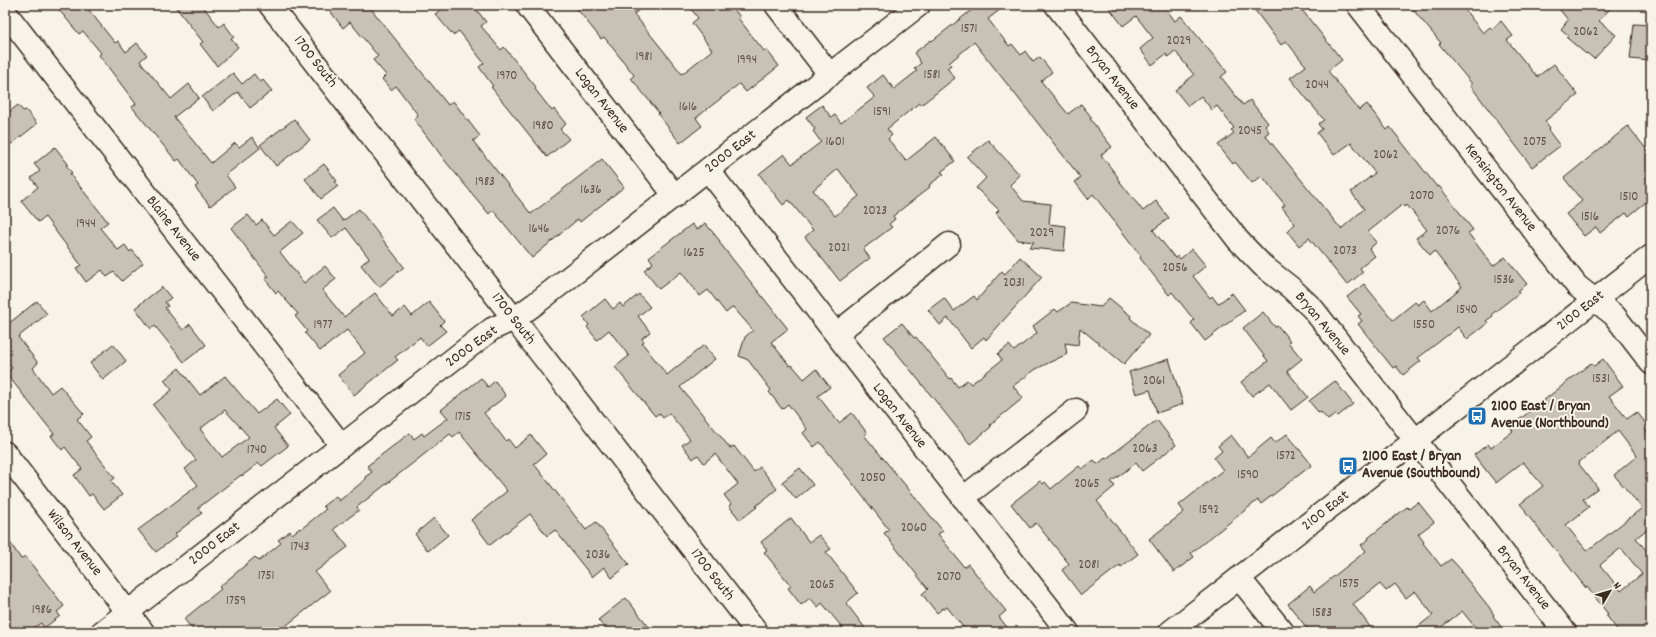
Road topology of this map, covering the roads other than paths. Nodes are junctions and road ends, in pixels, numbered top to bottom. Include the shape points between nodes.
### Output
1 (270, 5) edge
2 (527, 5) edge
3 (776, 5) edge
4 (919, 5) edge
5 (1056, 5) edge
6 (1358, 5) edge
7 (5, 12) edge
8 (830, 75) junction
9 (708, 170) junction
10 (675, 196) junction
11 (950, 244) dead end
12 (1651, 256) edge
13 (1594, 300) junction
14 (514, 319) junction
15 (836, 334) junction
16 (1651, 363) edge
17 (1076, 410) dead end
18 (1415, 440) junction
19 (342, 446) junction
20 (5, 453) edge
21 (963, 498) junction
22 (1239, 578) junction
23 (128, 612) junction
24 (102, 632) edge
25 (143, 632) edge
26 (757, 632) edge
27 (1068, 632) edge
28 (1170, 632) edge
29 (1283, 632) edge
30 (1565, 632) edge

1 - 14 street, 1700 South
2 - 10 street, Logan Avenue
3 - 8 street
4 - 8 street, 2000 East
5 - 18 street, Bryan Avenue via 1238,240 1263,266 1313,309
6 - 13 street, Kensington Avenue via 1577,286
7 - 19 street, Blaine Avenue
8 - 9 street, 2000 East
9 - 10 street, 2000 East
9 - 15 street, Logan Avenue
10 - 14 street, 2000 East
11 - 15 street
12 - 13 street, 2100 East
13 - 16 street, Kensington Avenue via 1614,316
13 - 18 street, 2100 East
14 - 19 street, 2000 East via 492,329
14 - 26 street, 1700 South
15 - 21 street, Logan Avenue
17 - 21 street
18 - 22 street, 2100 East
18 - 30 street, Bryan Avenue
19 - 23 street, 2000 East
20 - 23 street, Wilson Avenue
21 - 27 street, Logan Avenue
22 - 28 street, 2100 East
22 - 29 street
23 - 24 street, 2000 East
23 - 25 street, Wilson Avenue

